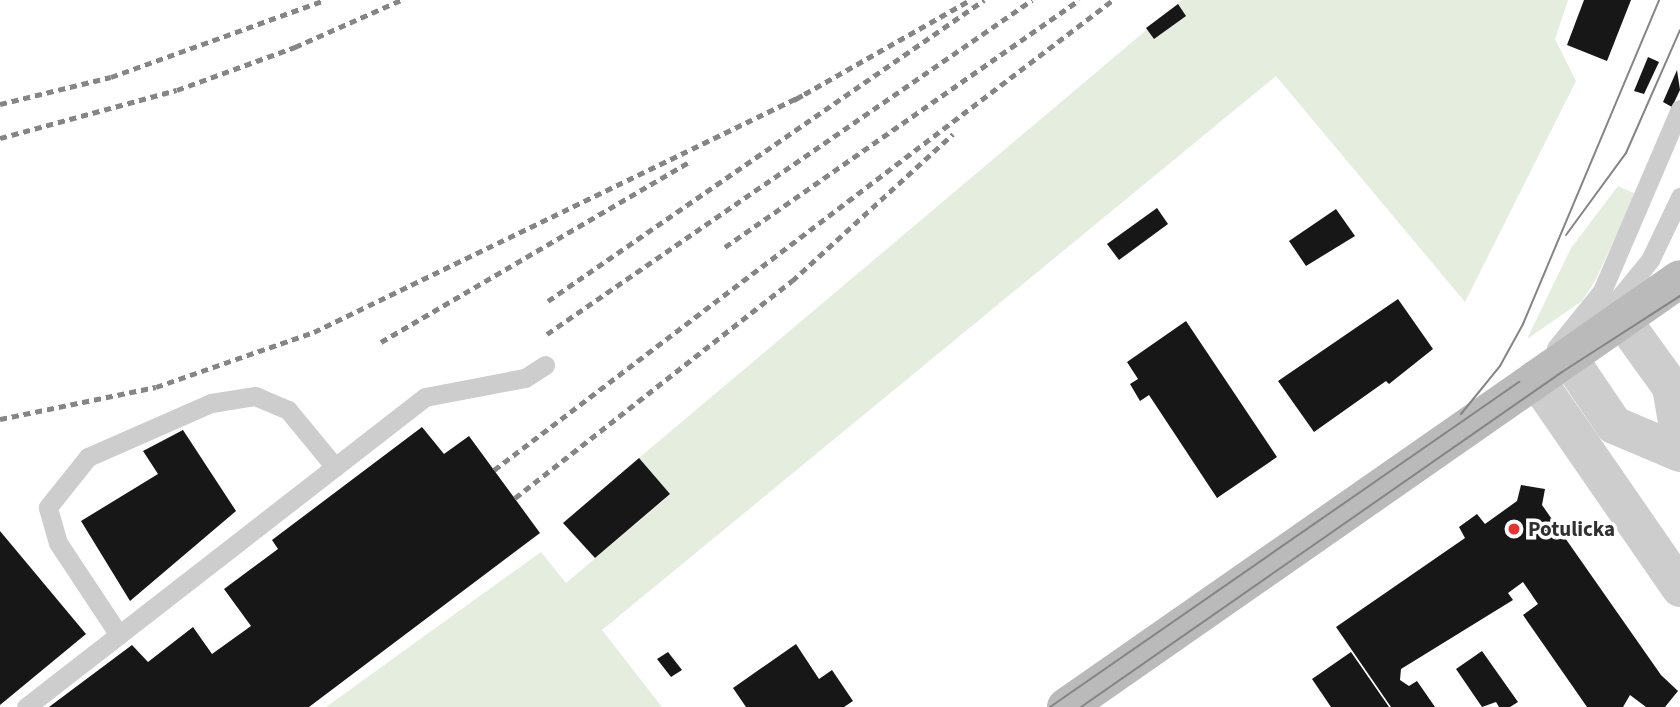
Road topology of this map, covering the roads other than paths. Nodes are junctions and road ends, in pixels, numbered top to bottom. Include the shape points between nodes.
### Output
1 (1680, 109) edge
2 (1680, 197) edge
3 (1680, 279) edge
4 (1622, 319) junction
5 (1568, 357) junction
6 (545, 365) dead end
7 (1517, 390) junction
8 (1680, 439) edge
9 (1680, 453) edge
10 (335, 467) junction
11 (1680, 588) edge
12 (119, 635) junction
13 (26, 707) edge
14 (1066, 707) edge

1 - 7 lane via 1602,291 1570,334
2 - 7 lane via 1656,249 1625,293 1594,326
3 - 4 street
4 - 5 street
4 - 8 street via 1671,387
5 - 7 street
5 - 9 street via 1614,425
6 - 10 lane via 525,378 425,397
7 - 11 street
7 - 14 street
10 - 12 lane
10 - 12 lane via 288,410 255,396 211,403 88,457 48,507 58,542
12 - 13 lane

